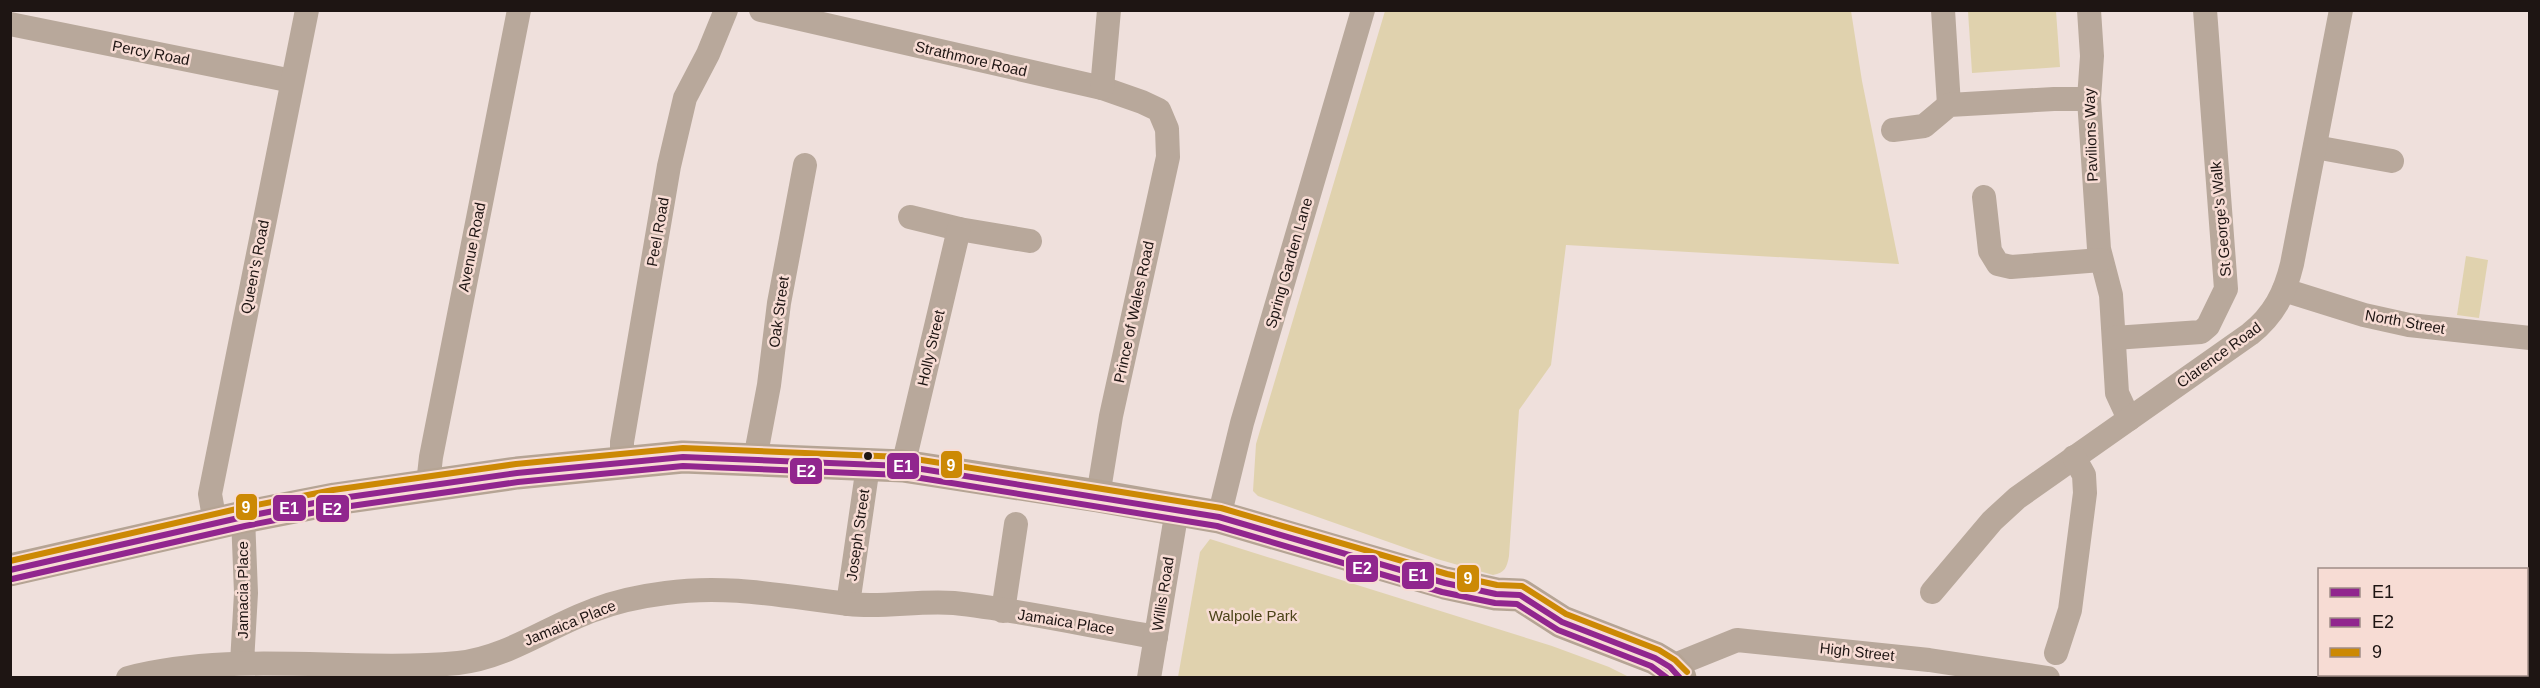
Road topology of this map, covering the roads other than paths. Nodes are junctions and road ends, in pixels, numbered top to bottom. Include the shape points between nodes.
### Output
1 (307, 10) edge
2 (519, 10) edge
3 (726, 10) edge
4 (761, 10) edge
5 (1109, 10) edge
6 (1363, 10) edge
7 (1943, 10) edge
8 (2089, 10) edge
9 (2205, 10) edge
10 (2341, 10) edge
11 (10, 24) edge
12 (292, 81) junction
13 (1102, 88) junction
14 (2089, 99) junction
15 (1949, 105) junction
16 (1167, 129) joint
17 (1893, 130) dead end
18 (2315, 147) junction
19 (2392, 161) dead end
20 (805, 165) dead end
21 (1984, 197) dead end
22 (910, 217) dead end
23 (959, 229) junction
24 (1030, 241) dead end
25 (2101, 260) junction
26 (2284, 290) junction
27 (2529, 338) edge
28 (2114, 343) junction
29 (2129, 418) junction
30 (2074, 457) junction
31 (755, 459) junction
32 (622, 462) junction
33 (868, 466) junction
34 (903, 466) junction
35 (428, 484) junction
36 (1098, 496) junction
37 (1177, 510) junction
38 (1219, 517) junction
39 (229, 520) junction
40 (1016, 524) dead end
41 (10, 570) edge
42 (1934, 579) dead end
43 (848, 604) junction
44 (1003, 611) junction
45 (1156, 637) junction
46 (2056, 653) dead end
47 (242, 663) junction
48 (1675, 672) edge
49 (128, 678) edge
50 (1149, 678) edge
51 (2048, 678) edge

1 - 12 street, Queen's Road
2 - 35 street, Avenue Road
3 - 32 street, Peel Road via 685,98 669,166 622,442
4 - 13 street, Strathmore Road
5 - 13 street
6 - 38 street, Spring Garden Lane via 1242,423
7 - 15 street
8 - 14 street, Pavilions Way
9 - 28 street, St George's Walk via 2226,289 2208,326 2201,332
10 - 18 street, Clarence Road
11 - 12 street, Percy Road
12 - 39 street, Queen's Road via 210,495
13 - 16 street, Strathmore Road via 1159,110
14 - 15 street
14 - 25 street, Pavilions Way
15 - 17 street via 1924,126
16 - 36 street, Prince of Wales Road via 1168,157 1111,416
18 - 19 street
18 - 26 street, Clarence Road
20 - 31 street, Oak Street
21 - 25 street via 1990,251 1998,264 2011,267
22 - 23 street
23 - 24 street
23 - 34 street, Holly Street
25 - 28 street, Pavilions Way via 2110,289
26 - 27 street, North Street via 2409,325
26 - 29 street, Clarence Road via 2271,314 2256,329
28 - 29 street, Pavilions Way via 2117,393
29 - 30 street, Clarence Road
30 - 42 street, Clarence Road via 2017,498
30 - 46 street via 2084,475 2085,493 2070,610
31 - 32 street via 683,457
31 - 33 street
32 - 35 street
33 - 34 street
33 - 43 street, Joseph Street
34 - 36 street
35 - 39 street
36 - 37 street
37 - 38 street
37 - 45 street, Willis Road
38 - 48 street via 1445,583 1520,595 1562,622 1649,655
39 - 41 street
39 - 47 street, Jamacia Place via 246,593
40 - 44 street
43 - 44 street, Jamaica Place via 941,602
43 - 47 street, Jamaica Place via 755,590 686,590 595,609 473,661 364,667
44 - 45 street, Jamaica Place
45 - 50 street, Willis Road
47 - 49 street, Jamaica Place via 162,669
48 - 51 street, High Street via 1737,640 1929,660

